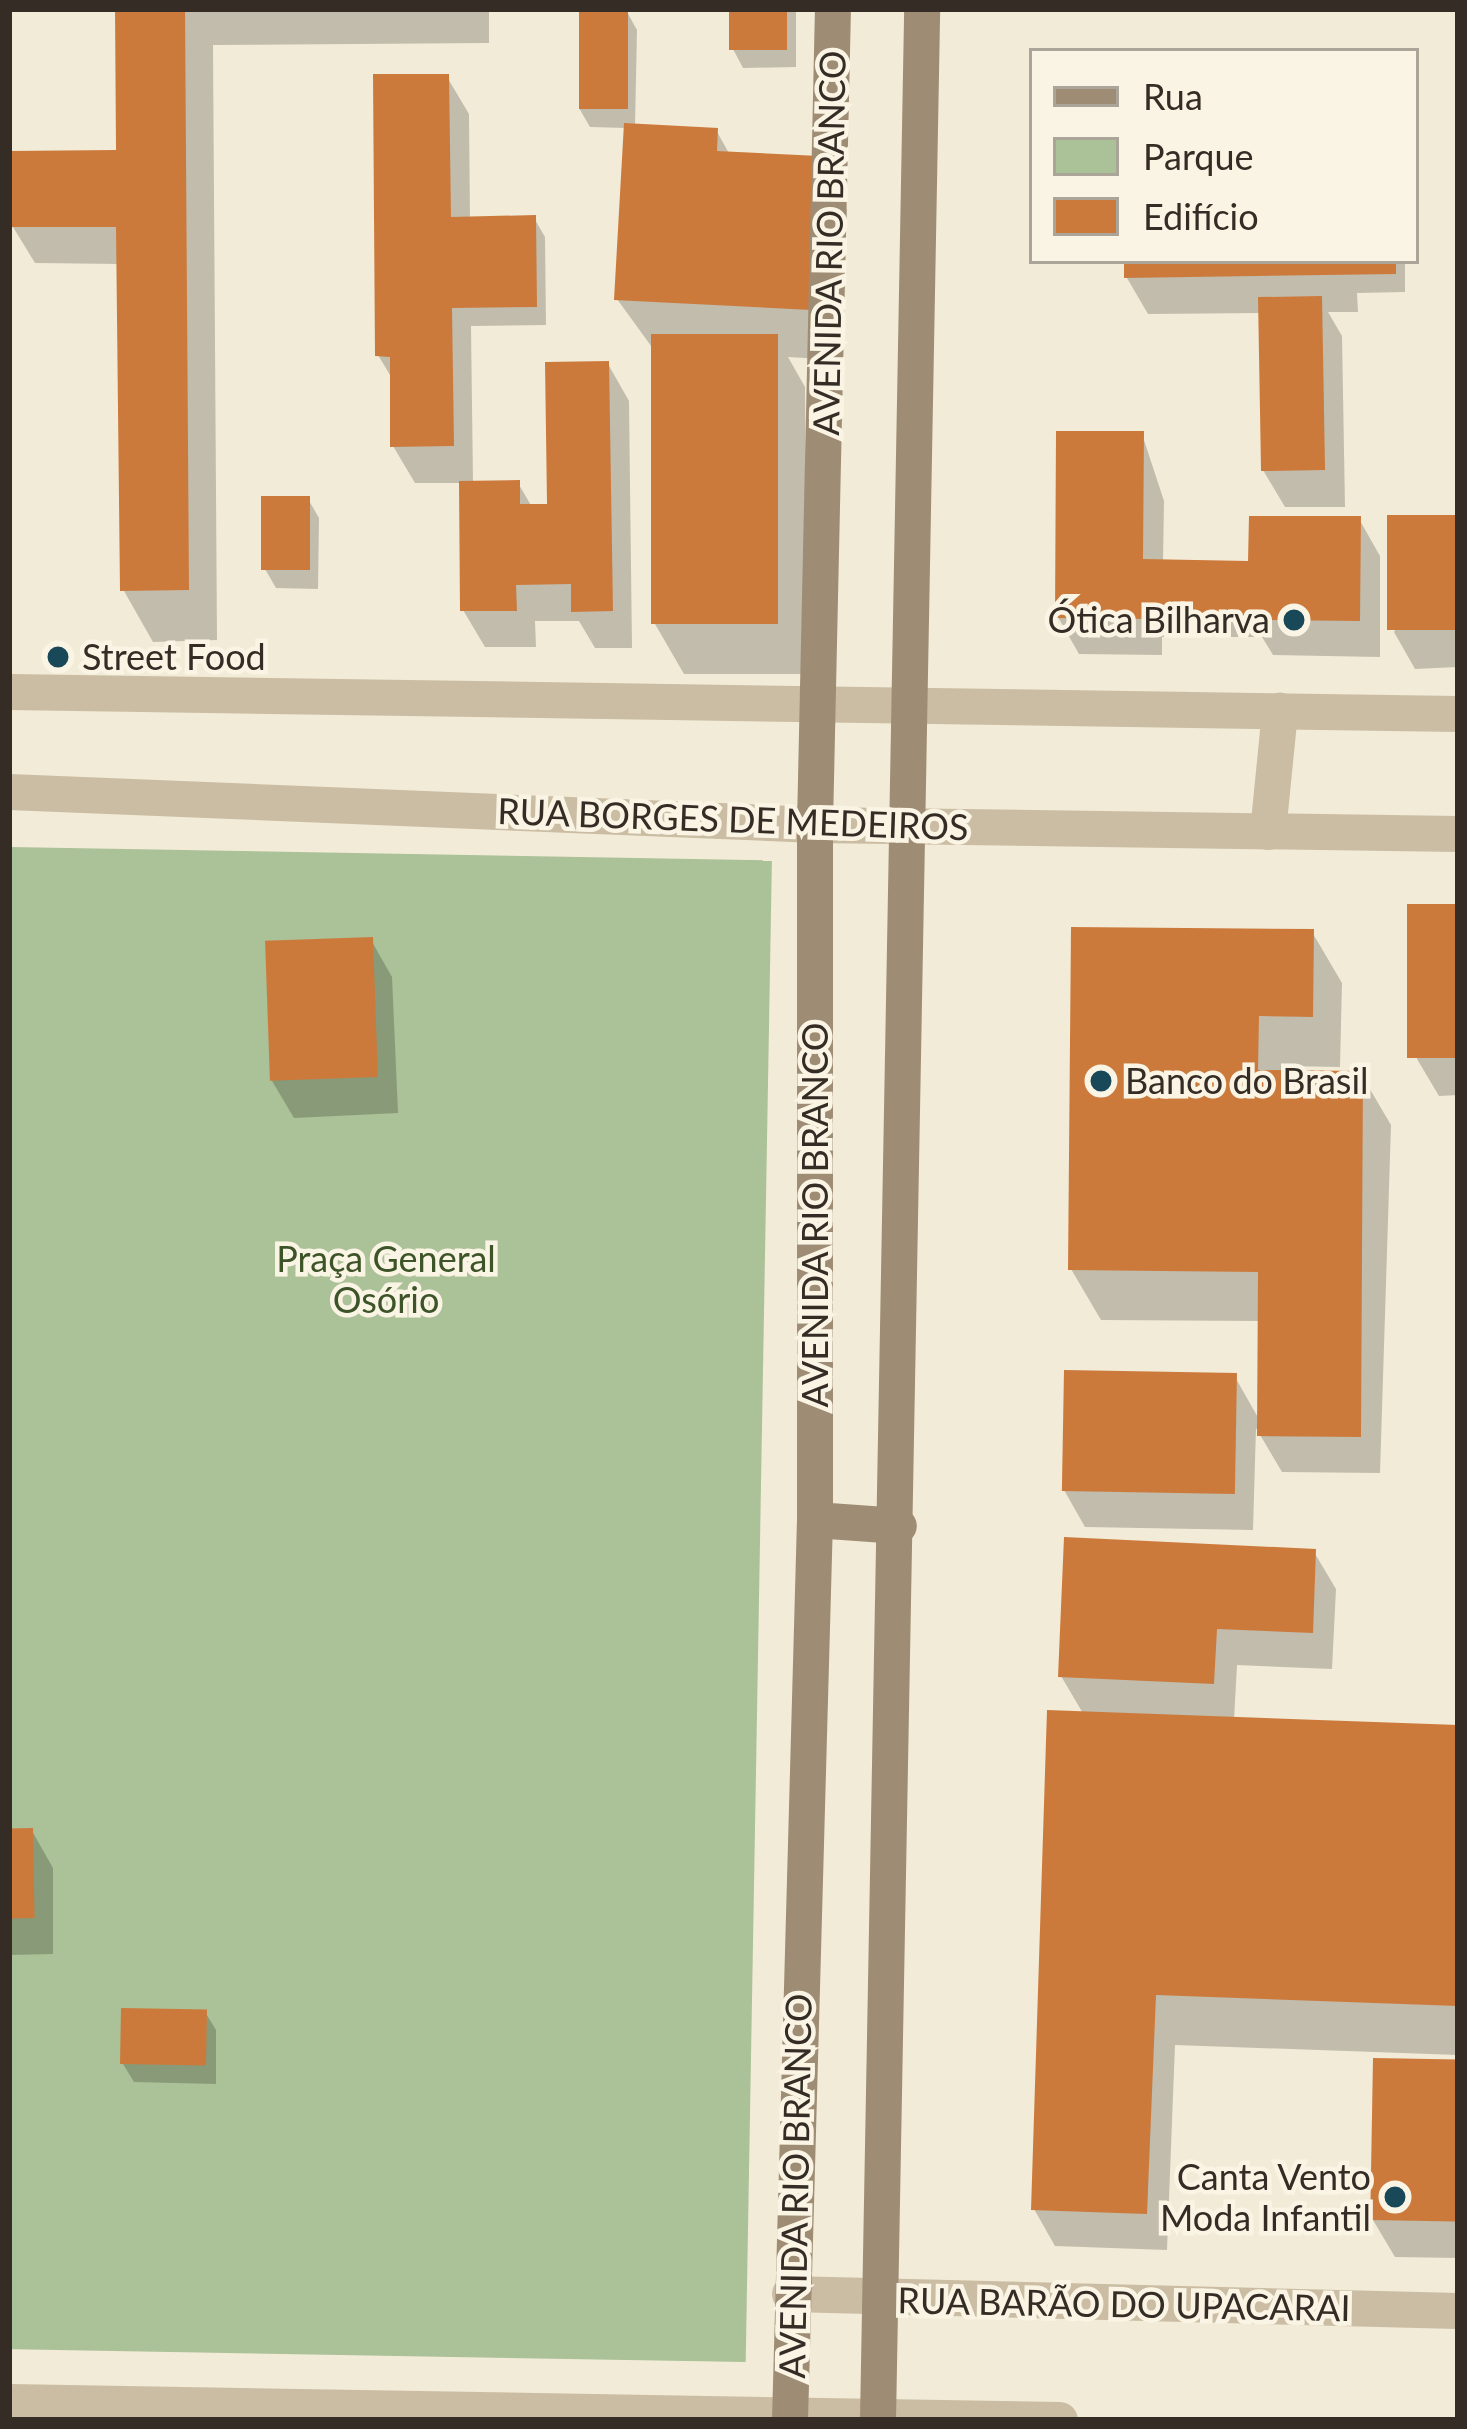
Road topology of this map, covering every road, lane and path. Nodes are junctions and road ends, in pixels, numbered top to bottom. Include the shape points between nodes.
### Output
1 (833, 9) edge
2 (922, 9) edge
3 (9, 692) edge
4 (911, 706) junction
5 (820, 707) junction
6 (1280, 712) junction
7 (1458, 714) edge
8 (9, 792) edge
9 (815, 825) junction
10 (908, 826) junction
11 (1268, 832) junction
12 (1458, 835) edge
13 (815, 1520) junction
14 (899, 1526) junction
15 (790, 2294) junction
16 (881, 2298) junction
17 (1458, 2311) edge
18 (9, 2402) edge
19 (790, 2418) edge
20 (878, 2419) edge
21 (1060, 2420) edge

1 - 5 street, AVENIDA RIO BRANCO
2 - 4 street
3 - 5 street
4 - 5 street
4 - 6 street
4 - 10 street
5 - 9 street, AVENIDA RIO BRANCO
6 - 7 street
6 - 11 street
8 - 9 street, RUA BORGES DE MEDEIROS
9 - 10 street, RUA BORGES DE MEDEIROS
9 - 13 street, AVENIDA RIO BRANCO
10 - 11 street, RUA BORGES DE MEDEIROS
10 - 14 street
11 - 12 street, RUA BORGES DE MEDEIROS
13 - 14 street
13 - 15 street, AVENIDA RIO BRANCO
14 - 16 street
15 - 16 street, RUA BARÃO DO UPACARAI
15 - 19 street, AVENIDA RIO BRANCO
16 - 17 street, RUA BARÃO DO UPACARAI
16 - 20 street
18 - 19 street
19 - 20 street
20 - 21 street

